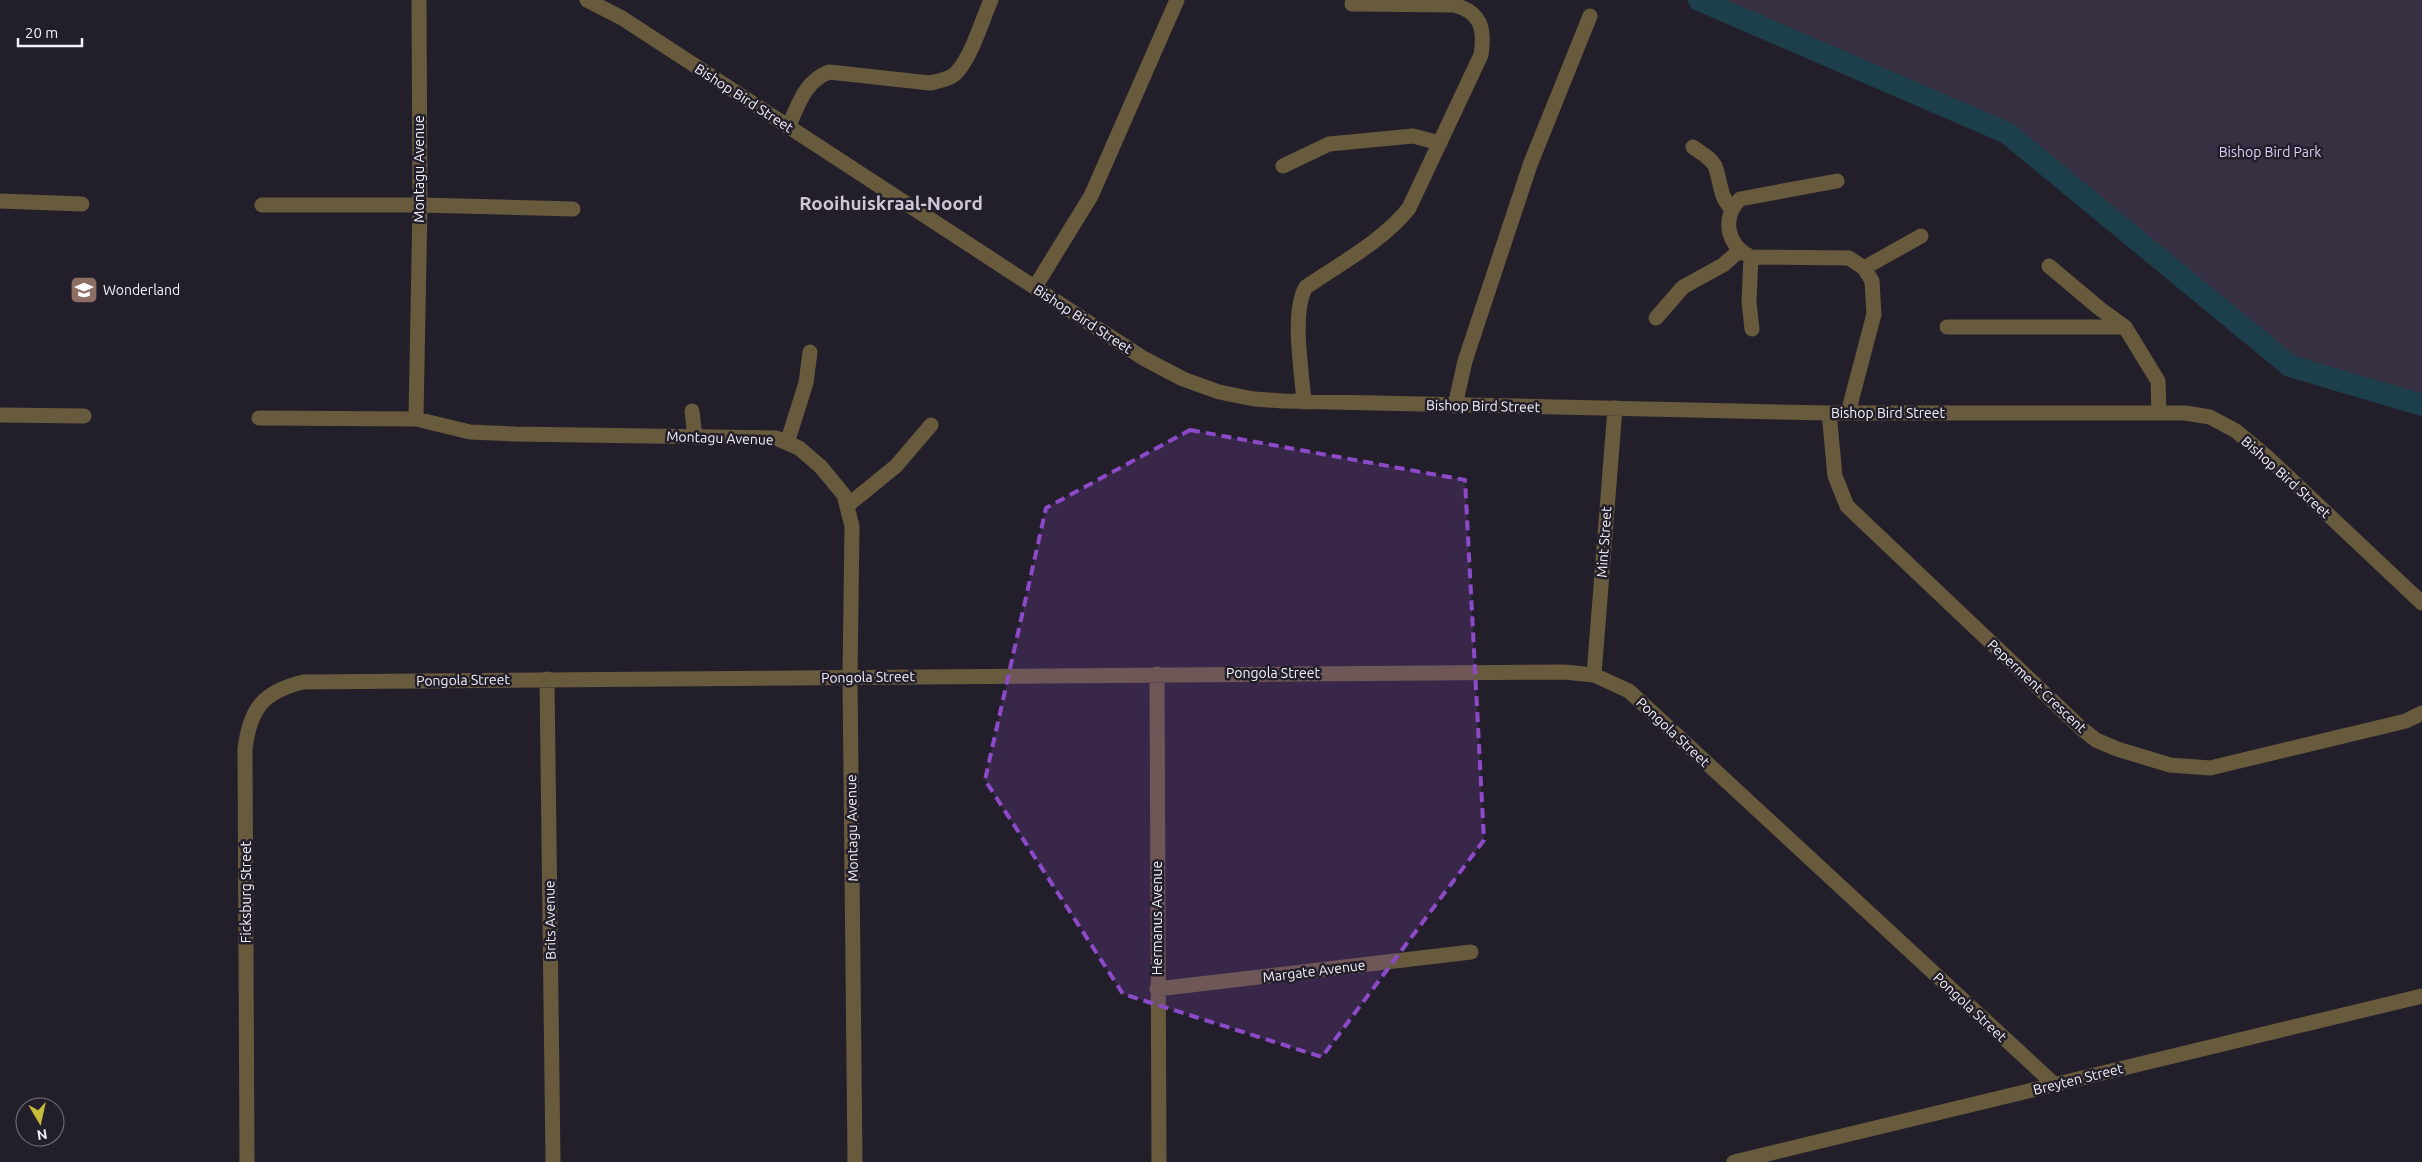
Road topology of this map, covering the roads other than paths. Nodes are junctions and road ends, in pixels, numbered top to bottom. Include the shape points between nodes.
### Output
1 (418, 0) edge
2 (590, 0) edge
3 (991, 0) edge
4 (1177, 0) edge
5 (1352, 4) dead end
6 (1590, 16) dead end
7 (788, 127) junction
8 (1440, 142) junction
9 (1693, 147) dead end
10 (1283, 166) dead end
11 (1837, 181) dead end
12 (0, 200) edge
13 (82, 204) dead end
14 (420, 205) junction
15 (262, 206) dead end
16 (1731, 208) junction
17 (573, 209) dead end
18 (1921, 236) dead end
19 (1745, 254) junction
20 (2049, 266) dead end
21 (1864, 268) junction
22 (1034, 288) junction
23 (1656, 318) dead end
24 (2125, 326) junction
25 (1948, 327) dead end
26 (1752, 328) dead end
27 (810, 352) dead end
28 (1304, 402) junction
29 (1455, 406) junction
30 (1615, 408) junction
31 (692, 411) dead end
32 (1829, 413) junction
33 (1848, 413) junction
34 (2159, 413) junction
35 (0, 415) edge
36 (84, 416) dead end
37 (259, 418) dead end
38 (416, 419) junction
39 (931, 425) dead end
40 (695, 437) junction
41 (787, 443) junction
42 (848, 505) junction
43 (2422, 603) edge
44 (1157, 674) junction
45 (1594, 675) junction
46 (850, 678) junction
47 (547, 679) junction
48 (333, 681) joint
49 (2422, 713) edge
50 (1471, 952) dead end
51 (1157, 990) junction
52 (2422, 996) edge
53 (2055, 1085) junction
54 (247, 1162) edge
55 (553, 1162) edge
56 (855, 1162) edge
57 (1159, 1162) edge
58 (1734, 1162) edge

1 - 14 street, Montagu Avenue
2 - 7 street, Bishop Bird Street
3 - 7 street via 966,58 955,74 930,83 829,72 809,83
4 - 22 street via 1091,196
5 - 8 street via 1454,5 1466,8 1476,17 1483,39 1481,54
6 - 29 street via 1530,166 1468,352
7 - 22 street, Bishop Bird Street
8 - 10 street via 1413,136 1329,144
8 - 28 street via 1409,208 1401,218 1382,235 1306,287 1302,294 1298,309
9 - 16 street via 1715,166 1724,201
11 - 16 street via 1756,194 1740,199
12 - 13 street
14 - 15 street
14 - 17 street
14 - 38 street, Montagu Avenue
16 - 19 street via 1732,239
18 - 21 street
19 - 21 street via 1849,258
19 - 23 street via 1683,287
19 - 26 street
20 - 24 street
21 - 33 street via 1872,281 1874,314
22 - 28 street, Bishop Bird Street via 1183,379 1219,392 1254,399
24 - 25 street
24 - 34 street via 2158,381
27 - 41 street via 806,383
28 - 29 street, Bishop Bird Street
29 - 30 street, Bishop Bird Street
30 - 32 street, Bishop Bird Street
30 - 45 street, Mint Street
31 - 40 street
32 - 33 street, Bishop Bird Street
32 - 49 street, Peperment Crescent via 1835,476 1847,506 2096,740 2170,765 2210,768 2406,722
33 - 34 street, Bishop Bird Street
34 - 43 street, Bishop Bird Street via 2210,417 2236,431
35 - 36 street
37 - 38 street
38 - 40 street, Montagu Avenue via 470,432
39 - 42 street via 896,466
40 - 41 street, Montagu Avenue via 776,438
41 - 42 street, Montagu Avenue via 799,448 821,467 844,495
42 - 46 street, Montagu Avenue via 852,526
44 - 45 street, Pongola Street via 1564,672
44 - 46 street, Pongola Street
44 - 51 street, Hermanus Avenue
45 - 53 street, Pongola Street via 1629,691
46 - 47 street, Pongola Street
46 - 56 street, Montagu Avenue
47 - 48 street, Pongola Street
47 - 55 street, Brits Avenue
48 - 54 street, Ficksburg Street via 303,682 281,688 257,708 248,726 245,748
50 - 51 street, Margate Avenue
51 - 57 street, Hermanus Avenue
52 - 53 street, Breyten Street
53 - 58 street, Breyten Street

